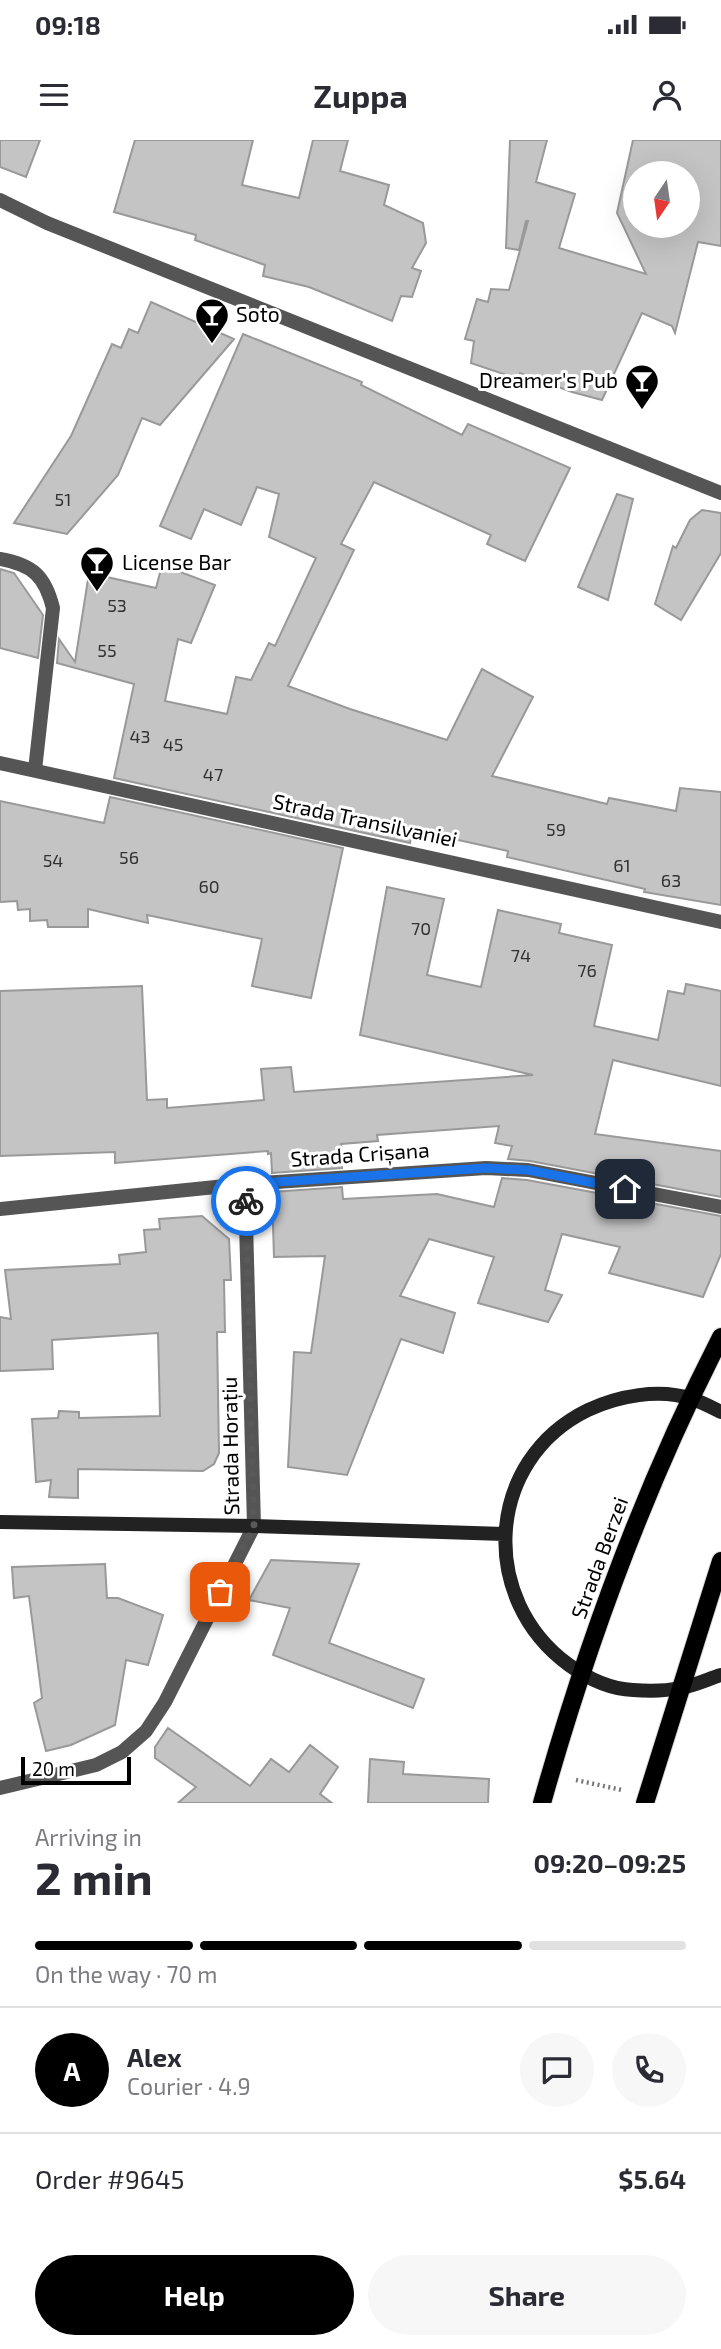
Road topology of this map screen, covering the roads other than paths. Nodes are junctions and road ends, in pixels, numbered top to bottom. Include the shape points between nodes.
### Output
1 (0, 200) edge
2 (721, 493) edge
3 (0, 559) edge
4 (0, 763) edge
5 (35, 770) junction
6 (721, 922) edge
7 (246, 1184) junction
8 (721, 1207) edge
9 (0, 1209) edge
10 (721, 1337) edge
11 (690, 1398) junction
12 (721, 1412) edge
13 (0, 1521) edge
14 (254, 1526) junction
15 (504, 1534) junction
16 (721, 1562) edge
17 (583, 1675) junction
18 (721, 1675) edge
19 (680, 1688) junction
20 (0, 1788) edge
21 (646, 1799) edge
22 (542, 1803) edge

1 - 2 street via 47,223
3 - 5 street via 38,574 53,608
4 - 5 street, Strada Transilvaniei
5 - 6 street, Strada Transilvaniei
7 - 8 street, Strada Crișana via 486,1168 528,1170
7 - 9 street, Strada Crișana
7 - 14 street, Strada Horațiu
10 - 11 main road, Strada Berzei
11 - 12 main road
11 - 15 main road via 650,1394 607,1401 567,1421 535,1452 513,1490
11 - 17 main road, Strada Berzei via 623,1555
13 - 14 main road
14 - 15 main road
14 - 20 street, Strada Horațiu via 146,1731 96,1766
15 - 17 main road via 508,1578 526,1620 555,1654
16 - 19 main road
17 - 19 main road via 616,1688
17 - 22 main road, Strada Berzei
18 - 19 main road
19 - 21 main road

